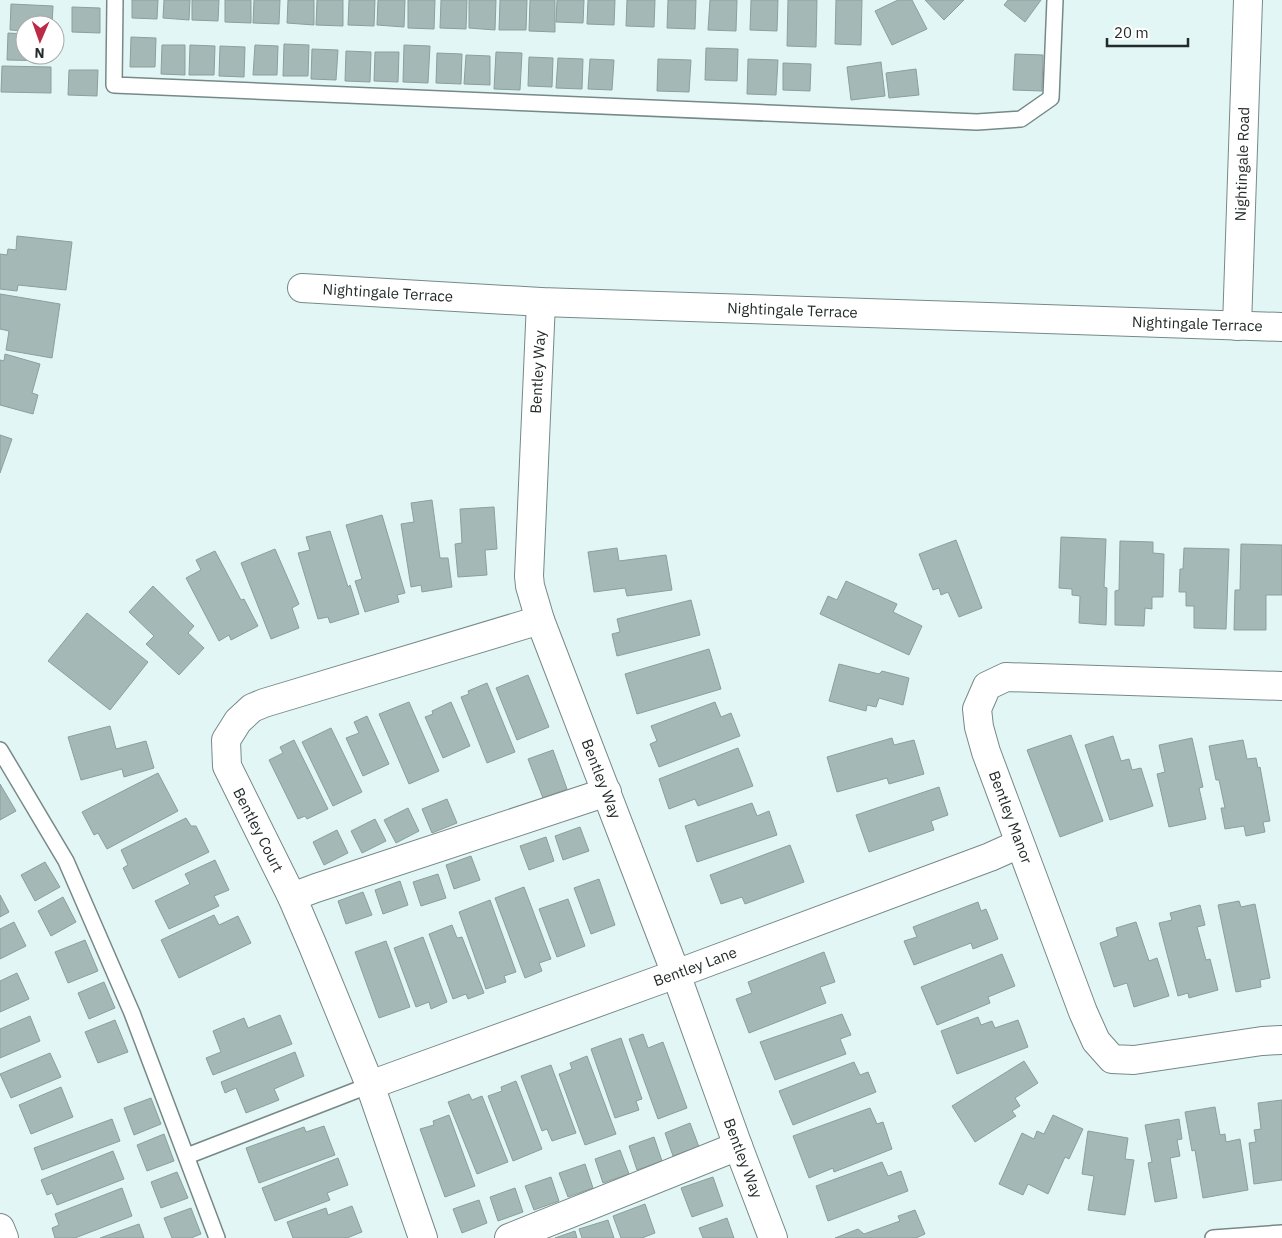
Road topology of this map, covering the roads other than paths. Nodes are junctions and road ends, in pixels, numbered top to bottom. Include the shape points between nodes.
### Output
1 (115, 0) edge
2 (1055, 0) edge
3 (1248, 0) edge
4 (302, 288) dead end
5 (542, 302) junction
6 (1237, 326) junction
7 (1282, 327) edge
8 (540, 620) junction
9 (1282, 686) edge
10 (0, 750) edge
11 (607, 792) junction
12 (1020, 844) junction
13 (292, 897) junction
14 (676, 974) junction
15 (1282, 1040) edge
16 (370, 1085) junction
17 (738, 1146) junction
18 (187, 1156) junction
19 (0, 1228) edge
20 (1282, 1234) edge
21 (4, 1238) edge
22 (217, 1238) edge
23 (423, 1238) edge
24 (509, 1238) edge
25 (773, 1238) edge
26 (1213, 1238) edge

1 - 2 lane via 114,86 977,122 1021,119 1051,98
3 - 6 street, Nightingale Road
4 - 5 street, Nightingale Terrace
5 - 6 street, Nightingale Terrace
5 - 8 street, Bentley Way via 528,576
6 - 7 street, Nightingale Terrace
8 - 11 street, Bentley Way
8 - 13 street, Bentley Court via 264,703 252,708 238,722 226,740 226,766
9 - 12 street, Bentley Manor via 1006,677 987,686 977,709 979,726
10 - 18 lane via 66,861 132,1013
11 - 13 street
11 - 14 street, Bentley Way
12 - 14 street, Bentley Lane
12 - 15 street, Bentley Manor via 1086,1019 1096,1041 1112,1059 1134,1060
13 - 16 street, Bentley Court
14 - 16 street, Bentley Lane
14 - 17 street, Bentley Way
16 - 18 lane
16 - 23 street, Bentley Court
17 - 24 street
17 - 25 street, Bentley Way
18 - 22 lane
19 - 21 street
20 - 26 lane

